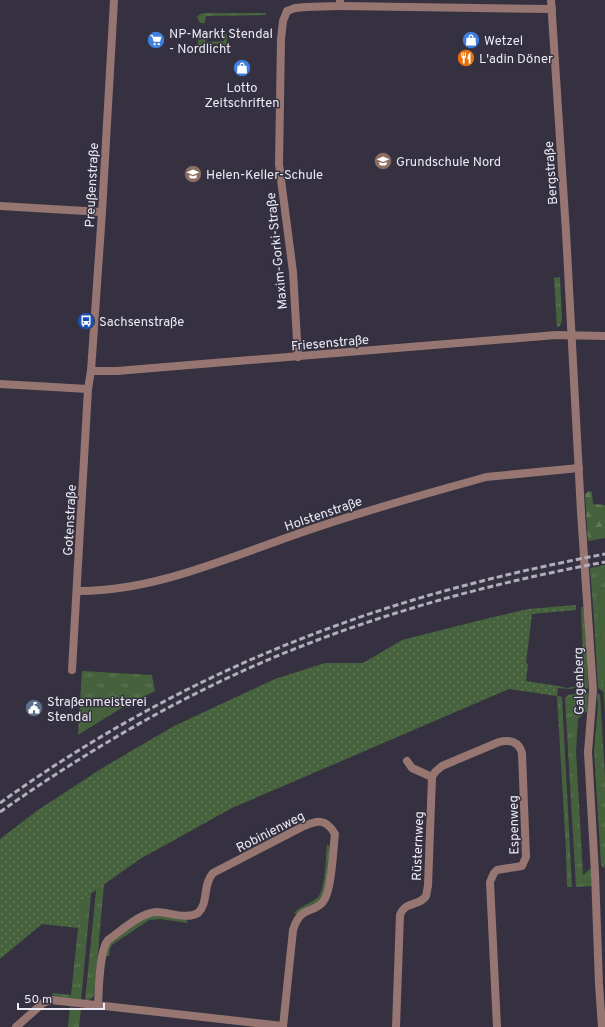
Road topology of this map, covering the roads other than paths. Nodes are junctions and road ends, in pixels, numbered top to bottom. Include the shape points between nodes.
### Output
1 (114, 0) edge
2 (551, 0) edge
3 (340, 3) edge
4 (552, 9) junction
5 (0, 206) edge
6 (102, 212) junction
7 (572, 335) junction
8 (605, 336) edge
9 (298, 357) junction
10 (91, 371) junction
11 (0, 384) edge
12 (88, 389) junction
13 (579, 468) junction
14 (78, 591) junction
15 (72, 670) dead end
16 (407, 761) dead end
17 (432, 778) junction
18 (98, 1005) junction
19 (16, 1027) edge
20 (283, 1027) edge
21 (396, 1027) edge
22 (498, 1027) edge
23 (602, 1027) edge

1 - 6 street, Preußenstraße
2 - 4 street, Bergstraße
3 - 4 street
3 - 9 street, Maxim-Gorki-Straße via 295,8 287,11 283,21 279,164 293,272
4 - 7 street, Bergstraße
5 - 6 street
6 - 10 street, Preußenstraße
7 - 8 street, Friesenstraße
7 - 9 street, Friesenstraße
7 - 13 street, Galgenberg
9 - 10 street, Friesenstraße
10 - 12 street, Gotenstraße
11 - 12 street
12 - 14 street, Gotenstraße
13 - 14 street, Holstenstraße via 472,480 345,517 184,573 132,585
13 - 23 street, Galgenberg via 593,690 588,752
14 - 15 street, Gotenstraße
16 - 17 street via 412,768
17 - 21 street, Rüsternweg via 426,896 405,906 400,915
17 - 22 street, Espenweg via 442,766 499,742 514,742 521,748 526,857 522,866 494,872 490,882
18 - 19 street, Robinienweg via 48,1000
18 - 20 street, Robinienweg
18 - 20 street, Robinienweg via 102,953 108,940 145,914 156,912 190,916 198,913 204,905 209,877 213,874 302,827 321,821 330,826 335,834 328,891 323,902 302,913 295,922

